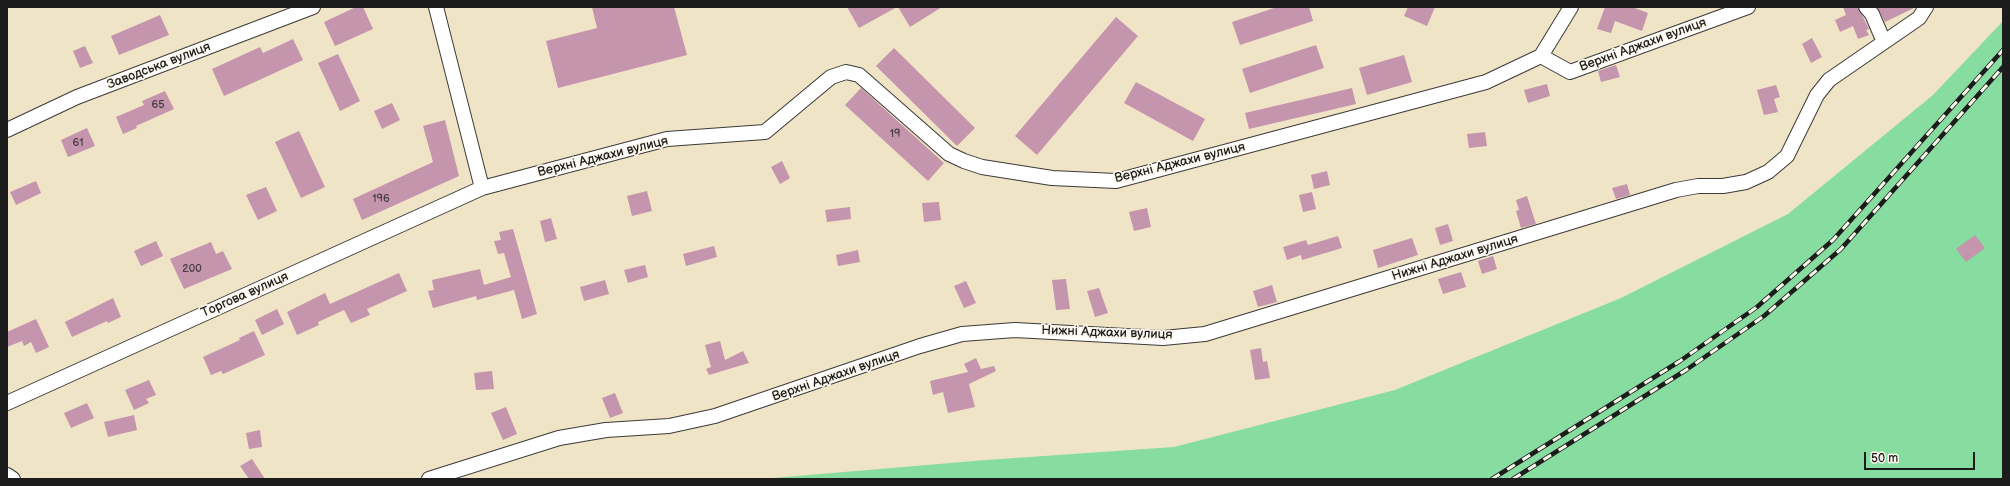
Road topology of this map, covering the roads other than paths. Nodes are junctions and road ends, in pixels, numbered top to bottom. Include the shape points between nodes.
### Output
1 (314, 7) edge
2 (436, 7) edge
3 (1571, 7) edge
4 (1748, 7) edge
5 (1866, 7) edge
6 (1926, 7) edge
7 (1884, 42) junction
8 (1541, 56) junction
9 (7, 130) edge
10 (482, 188) junction
11 (962, 334) joint
12 (7, 403) edge
13 (7, 476) edge
14 (13, 479) edge
15 (429, 479) edge

1 - 9 street, Заводська вулиця via 77,97
2 - 10 street
3 - 8 street
4 - 8 street, Верхні Аджахи вулиця via 1570,72
5 - 7 street via 1872,14
6 - 7 street, Нижні Аджахи вулиця via 1919,18
7 - 11 street, Нижні Аджахи вулиця via 1829,80 1817,95 1787,156 1768,172 1746,182 1676,190 1205,334 1163,338 1015,330
8 - 10 street, Верхні Аджахи вулиця via 1486,82 1116,181 1052,178 982,167 964,161 949,154 859,75 846,72 831,77 765,132 668,139
10 - 12 street, Торгова вулиця
11 - 15 street, Верхні Аджахи вулиця via 715,416 669,426 606,430 559,438
13 - 14 street

